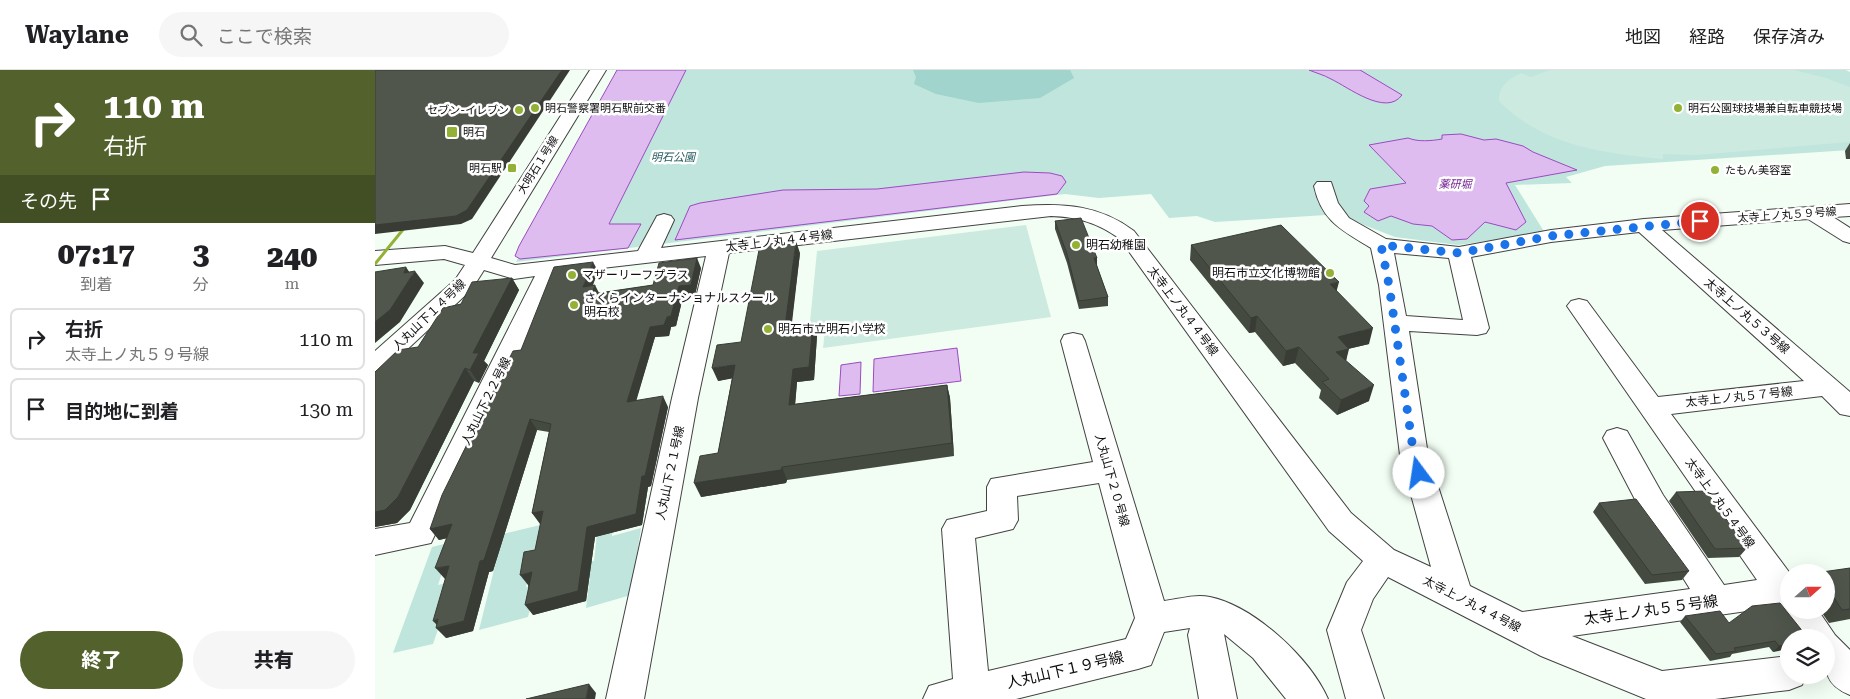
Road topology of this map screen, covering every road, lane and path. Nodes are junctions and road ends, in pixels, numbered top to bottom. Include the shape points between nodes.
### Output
1 (598, 70) edge
2 (1323, 186) dead end
3 (1850, 210) edge
4 (1812, 213) junction
5 (664, 220) dead end
6 (1643, 225) junction
7 (1850, 237) edge
8 (1381, 245) junction
9 (719, 248) junction
10 (649, 252) junction
11 (1459, 253) junction
12 (375, 258) edge
13 (477, 260) junction
14 (550, 268) junction
15 (1579, 306) dead end
16 (1395, 322) junction
17 (1073, 341) dead end
18 (375, 365) edge
19 (1827, 387) junction
20 (1651, 407) junction
21 (1850, 407) edge
22 (1617, 438) dead end
23 (1109, 470) junction
24 (375, 542) edge
25 (1383, 559) junction
26 (1780, 586) edge
27 (1456, 596) junction
28 (1780, 600) edge
29 (1716, 601) junction
30 (1209, 612) junction
31 (1152, 618) junction
32 (1804, 619) edge
33 (1519, 628) junction
34 (1812, 629) edge
35 (1780, 674) edge
36 (1027, 689) edge
37 (957, 696) edge
38 (625, 699) edge
39 (1218, 699) edge
40 (1309, 699) edge
41 (1365, 699) edge

1 - 13 street, 大明石１号線
2 - 8 street, 太寺上ノ丸５９号線 via 1328,204 1342,222
3 - 4 street, 太寺上ノ丸５９号線
4 - 6 street, 太寺上ノ丸５９号線
4 - 7 street
5 - 10 street
6 - 11 street, 太寺上ノ丸５９号線 via 1551,236
6 - 19 street, 太寺上ノ丸５３号線
8 - 11 street, 太寺上ノ丸５９号線
8 - 16 street
9 - 10 street, 太寺上ノ丸４４号線
9 - 25 street, 太寺上ノ丸４４号線 via 1049,210 1080,211 1113,223 1127,236 1340,522
9 - 38 street, 人丸山下２１号線 via 683,407
10 - 14 street, 太寺上ノ丸４４号線
11 - 16 street via 1477,328
12 - 13 street, 太寺上ノ丸４４号線 via 445,252
13 - 14 street, 太寺上ノ丸４４号線 via 515,272
13 - 18 street, 人丸山下１４号線 via 464,284
14 - 24 street, 人丸山下２２号線 via 420,534
15 - 20 street, 太寺上ノ丸５４号線
16 - 27 street via 1414,456
17 - 23 street, 人丸山下２０号線
19 - 20 street, 太寺上ノ丸５７号線
19 - 21 street, 太寺上ノ丸５３号線
20 - 26 street, 太寺上ノ丸５４号線
22 - 29 street via 1652,503
23 - 31 street, 人丸山下２０号線
23 - 37 street via 1002,487 1002,520 957,529
25 - 27 street, 太寺上ノ丸４４号線
25 - 41 street via 1359,592 1344,630
27 - 33 street, 太寺上ノ丸４４号線
28 - 29 street, 太寺上ノ丸５５号線
29 - 33 street, 太寺上ノ丸５５号線
30 - 31 street
30 - 39 street via 1205,635
30 - 40 street via 1240,624 1274,657
31 - 36 street, 人丸山下１９号線 via 1139,653
32 - 34 street, 太寺上ノ丸５４号線
33 - 35 street, 太寺上ノ丸４４号線 via 1662,688
36 - 37 street, 人丸山下１９号線

